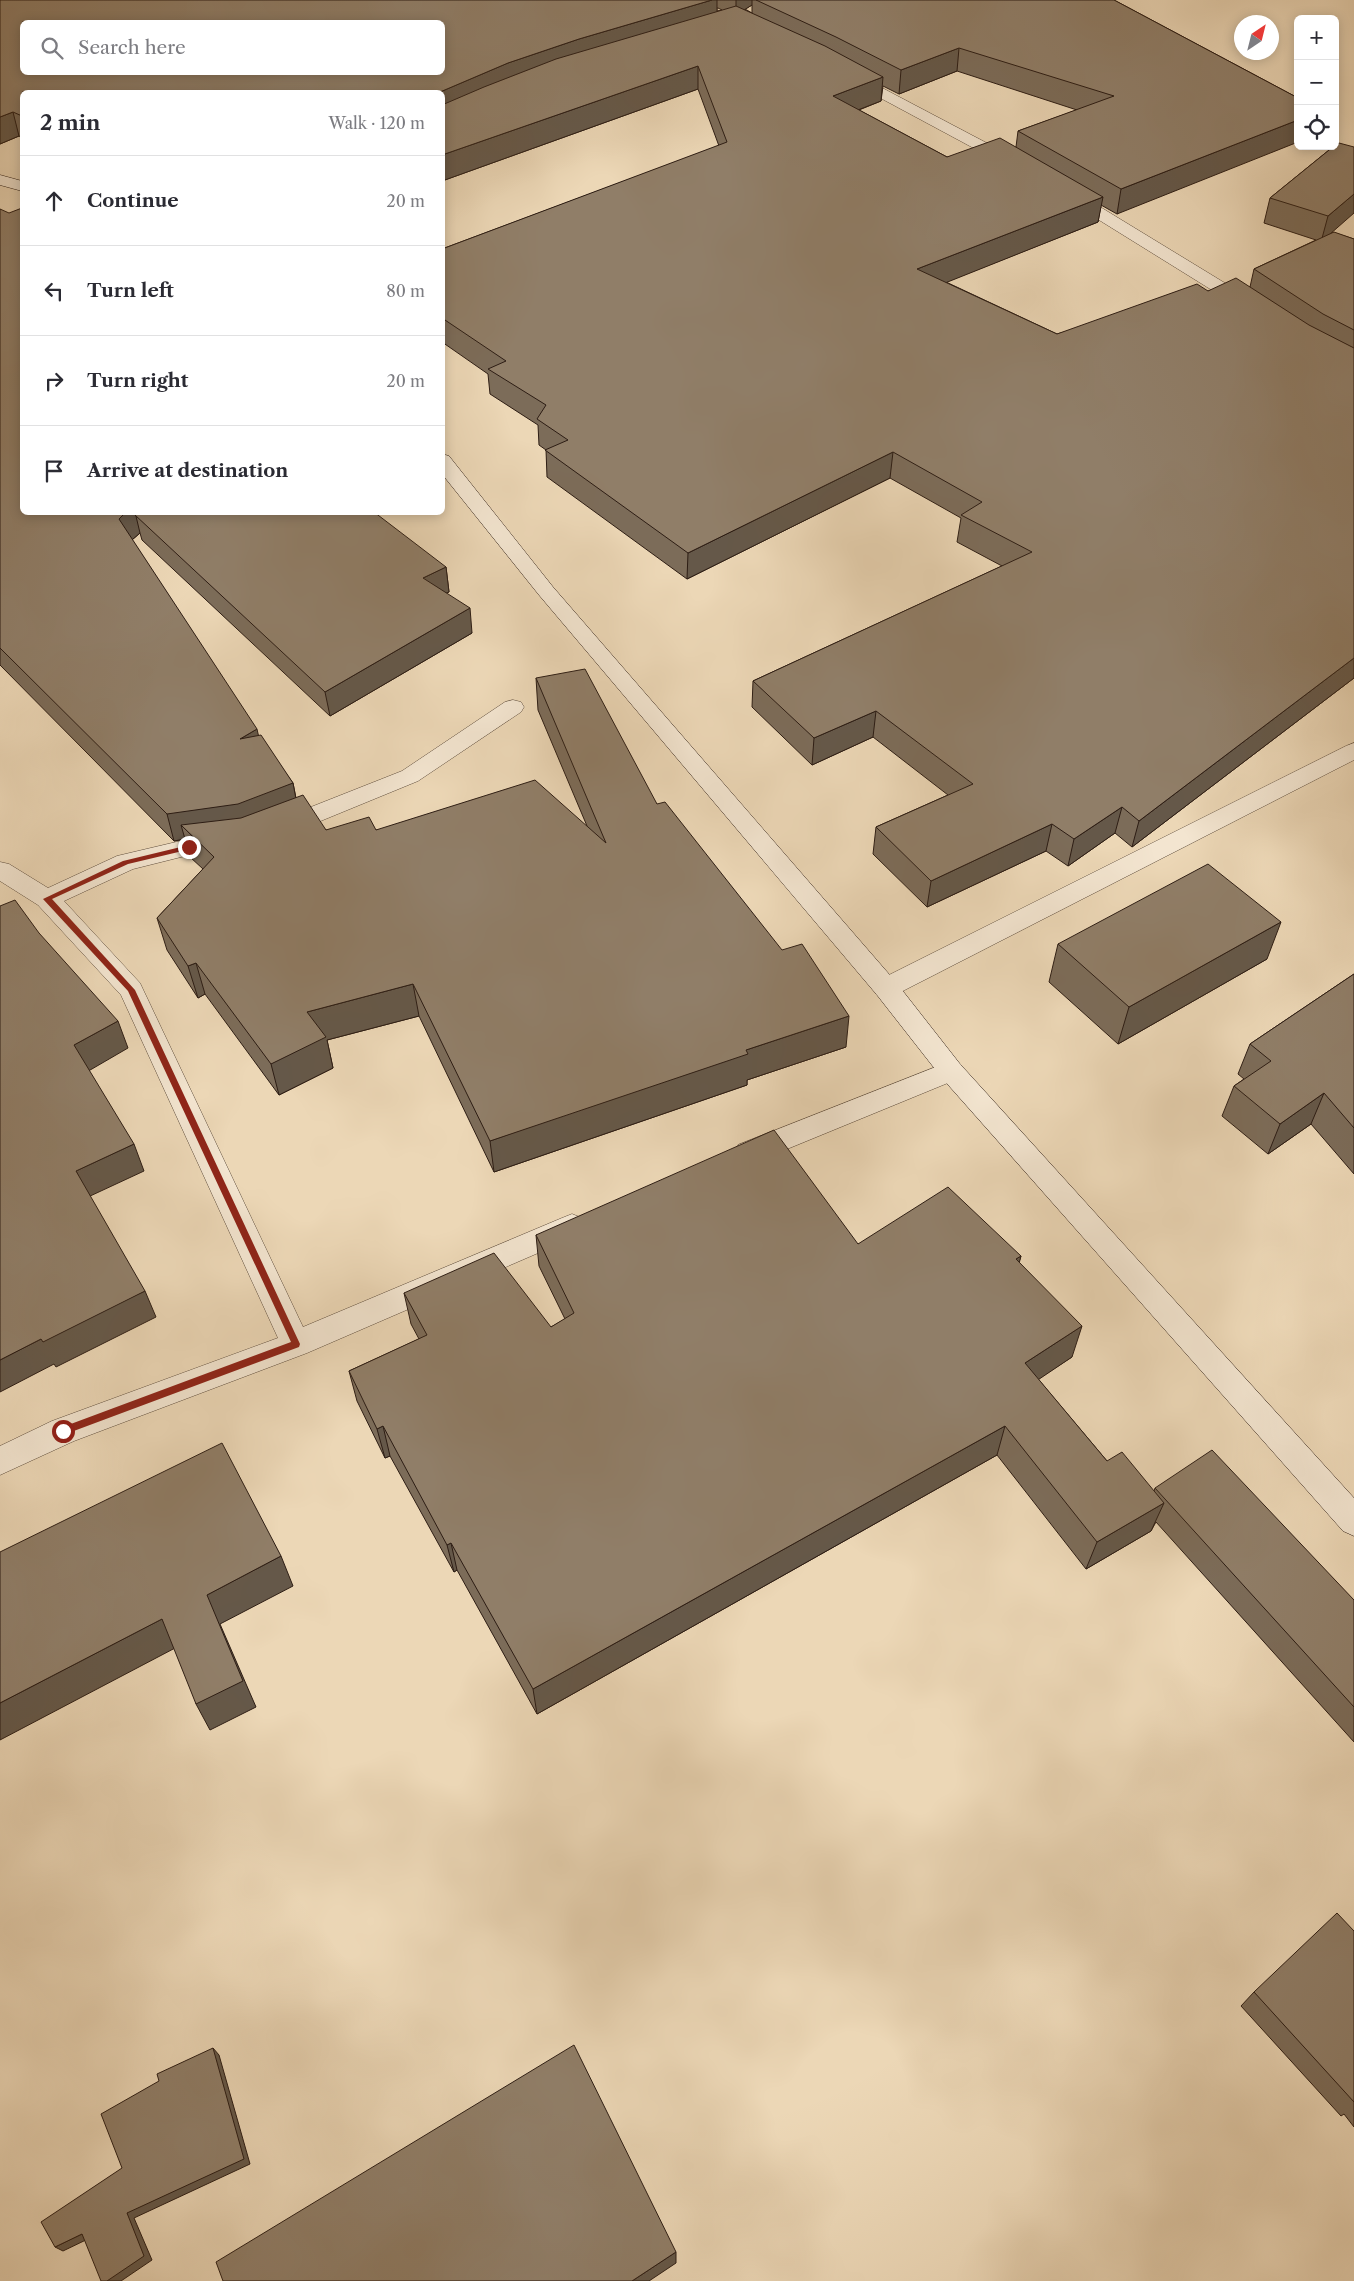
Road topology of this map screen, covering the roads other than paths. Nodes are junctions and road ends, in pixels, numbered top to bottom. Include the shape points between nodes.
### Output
1 (838, 69) edge
2 (1030, 173) edge
3 (0, 180) edge
4 (20, 185) edge
5 (1056, 188) edge
6 (1262, 314) edge
7 (445, 464) edge
8 (513, 707) dead end
9 (1354, 751) edge
10 (0, 870) edge
11 (47, 899) junction
12 (886, 988) junction
13 (951, 1071) junction
14 (720, 1165) edge
15 (592, 1218) edge
16 (296, 1344) junction
17 (0, 1461) edge
18 (1354, 1521) edge

1 - 2 street
3 - 4 street
5 - 6 street
7 - 12 street via 546,591
8 - 11 street via 410,776 252,838 189,847 126,862
9 - 12 street
10 - 11 street
11 - 16 street via 131,990
12 - 13 street
13 - 14 street
13 - 18 street
15 - 16 street
16 - 17 street via 63,1431

